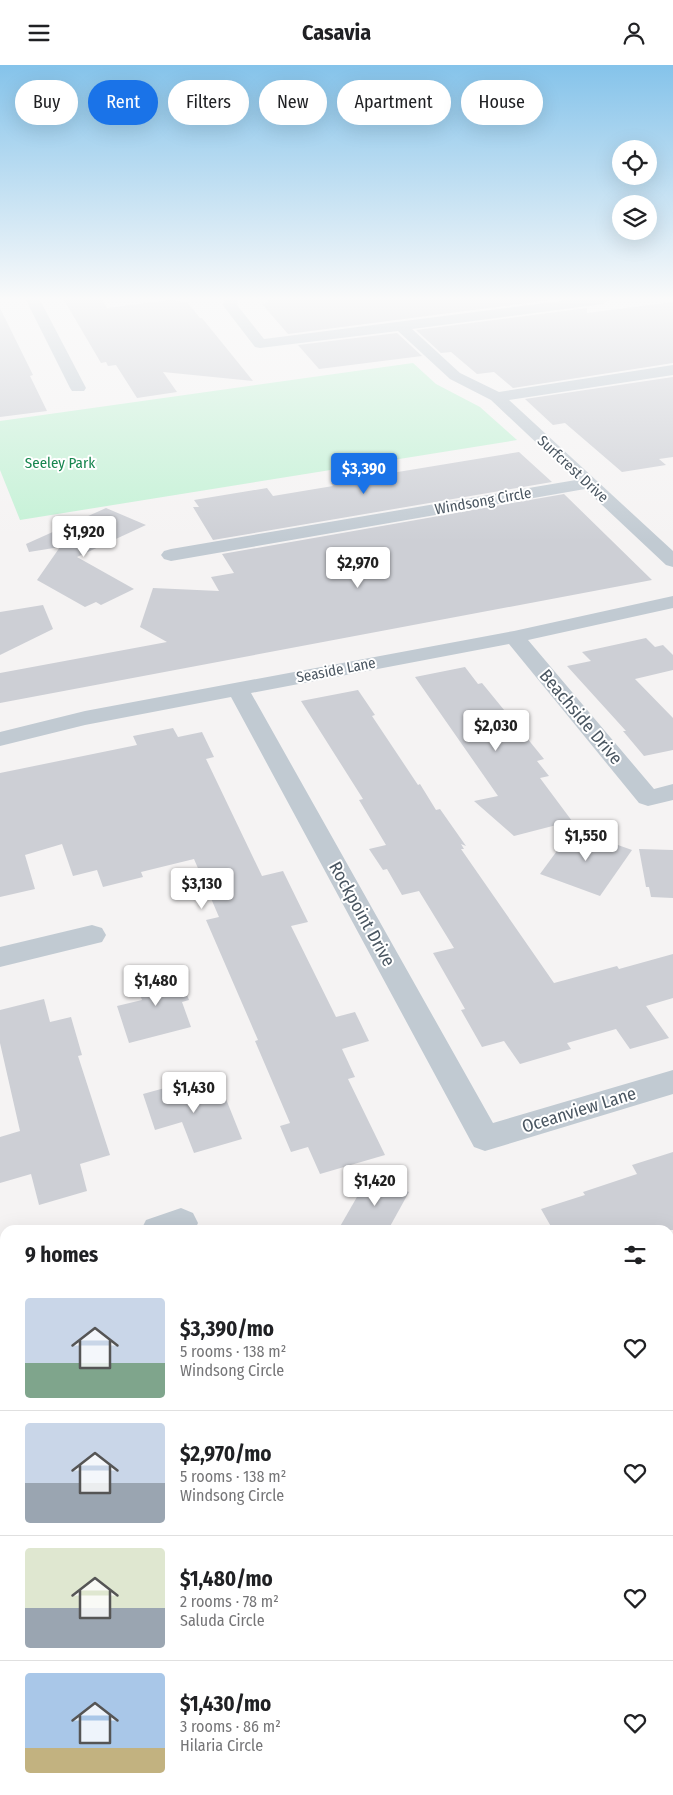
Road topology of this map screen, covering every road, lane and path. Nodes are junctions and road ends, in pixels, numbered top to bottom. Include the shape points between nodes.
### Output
1 (74, 381) edge
2 (464, 381) edge
3 (603, 381) edge
4 (78, 388) dead end
5 (497, 397) junction
6 (588, 483) junction
7 (171, 555) dead end
8 (673, 561) edge
9 (673, 602) edge
10 (514, 637) junction
11 (238, 689) junction
12 (0, 739) edge
13 (673, 792) edge
14 (92, 935) dead end
15 (0, 957) edge
16 (673, 1082) edge
17 (485, 1138) joint

1 - 4 street
2 - 5 street, Surfcrest Drive
3 - 5 street
5 - 6 street, Surfcrest Drive
6 - 7 street, Windsong Circle
6 - 8 street, Surfcrest Drive
9 - 10 street, Seaside Lane
10 - 11 street, Seaside Lane
10 - 13 street, Beachside Drive via 648,798
11 - 12 street, Seaside Lane via 85,718
11 - 17 street, Rockpoint Drive
14 - 15 street
16 - 17 street, Oceanview Lane

